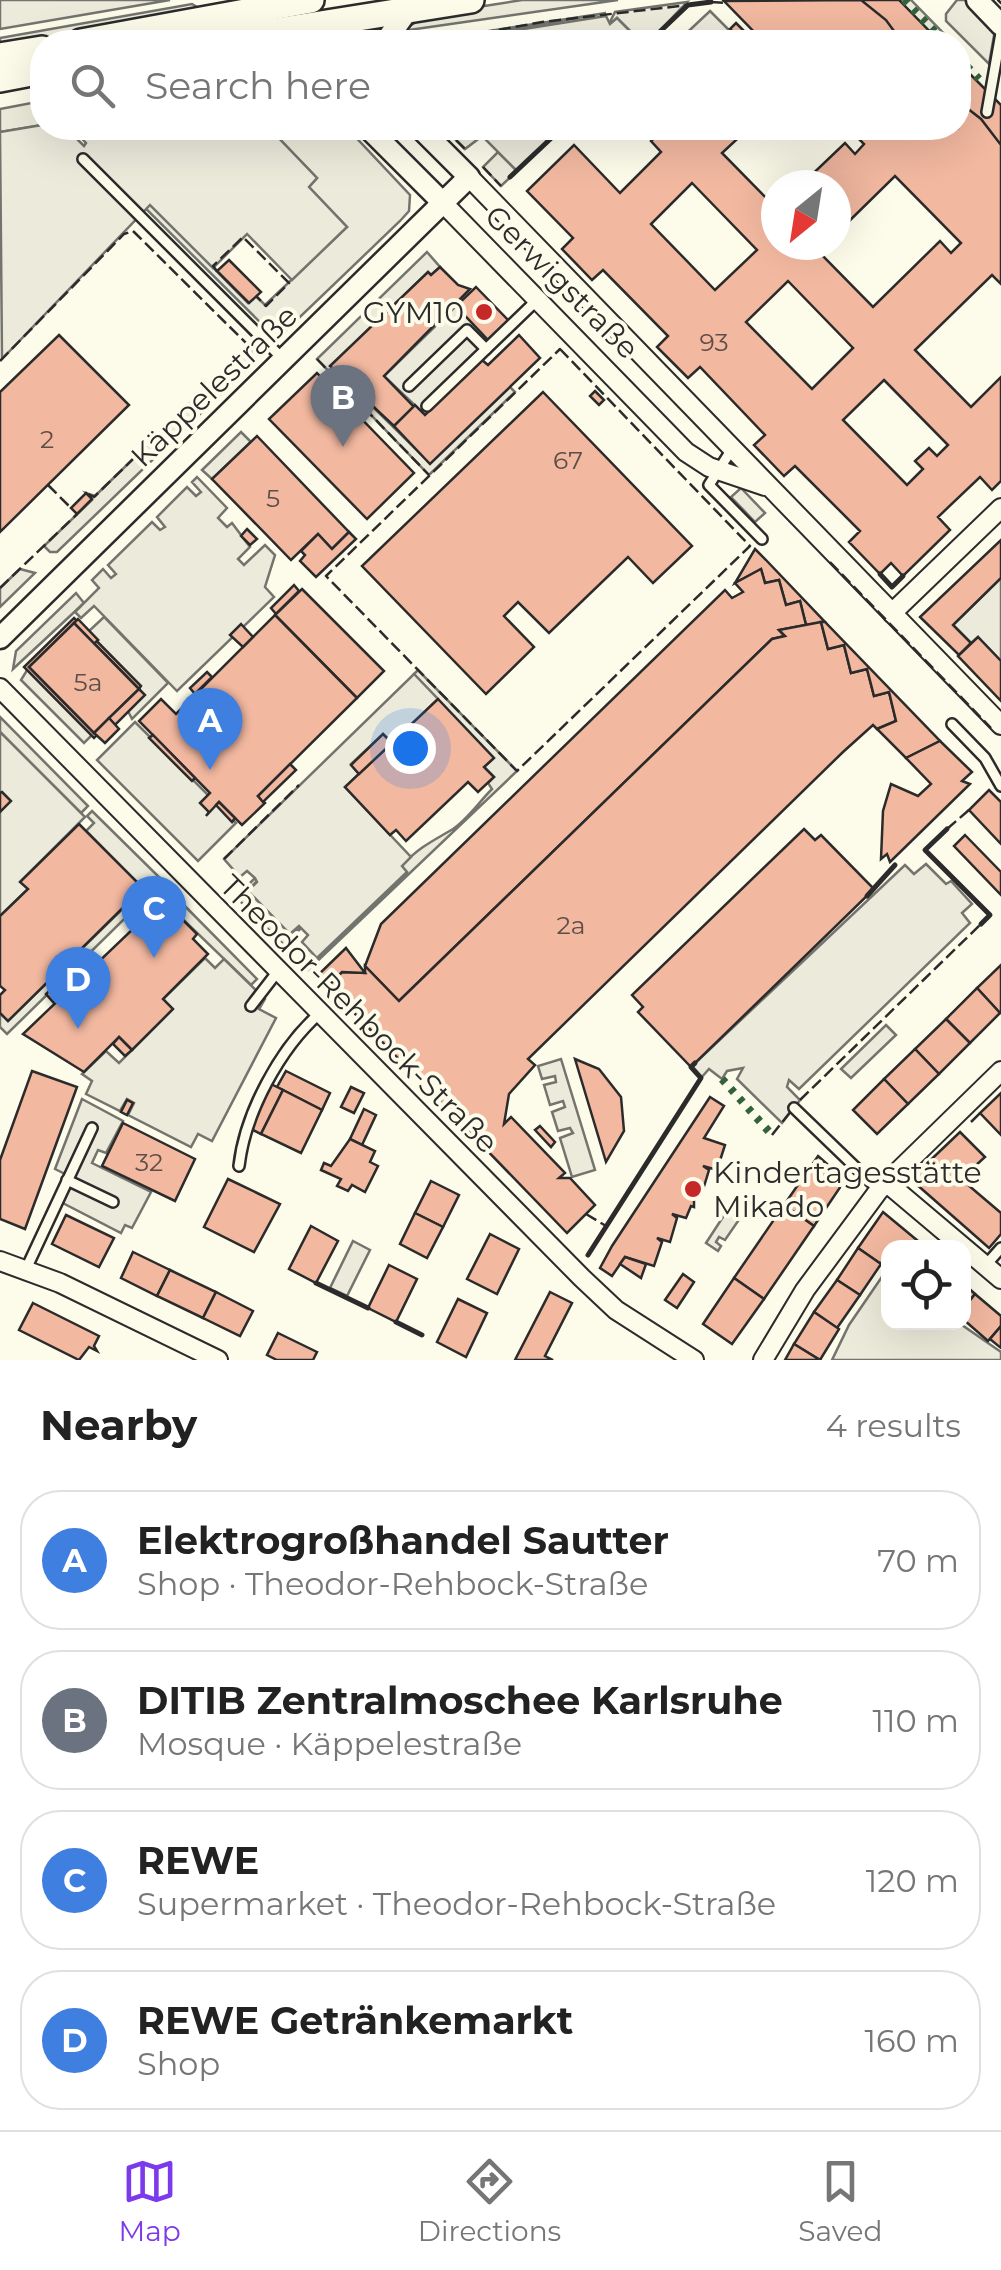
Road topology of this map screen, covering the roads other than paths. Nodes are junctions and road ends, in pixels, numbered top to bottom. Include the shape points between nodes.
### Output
1 (471, 0) edge
2 (976, 0) edge
3 (408, 10) junction
4 (313, 12) edge
5 (1001, 29) edge
6 (174, 30) edge
7 (291, 30) edge
8 (393, 30) edge
9 (30, 51) edge
10 (0, 56) edge
11 (30, 73) edge
12 (0, 79) edge
13 (986, 112) dead end
14 (380, 140) edge
15 (432, 140) edge
16 (82, 159) dead end
17 (469, 177) junction
18 (443, 204) junction
19 (538, 299) junction
20 (486, 349) junction
21 (284, 360) junction
22 (408, 386) dead end
23 (428, 406) dead end
24 (734, 446) junction
25 (719, 470) junction
26 (781, 498) junction
27 (1001, 508) edge
28 (762, 539) dead end
29 (892, 613) junction
30 (0, 638) edge
31 (0, 688) edge
32 (952, 724) dead end
33 (1001, 726) edge
34 (1001, 786) edge
35 (278, 971) junction
36 (251, 1006) dead end
37 (320, 1013) junction
38 (1001, 1071) edge
39 (794, 1108) dead end
40 (92, 1128) dead end
41 (239, 1166) dead end
42 (68, 1180) junction
43 (882, 1186) junction
44 (113, 1202) dead end
45 (1001, 1248) edge
46 (0, 1261) edge
47 (985, 1266) junction
48 (26, 1269) junction
49 (1001, 1279) edge
50 (218, 1360) edge
51 (694, 1360) edge
52 (762, 1360) edge

1 - 3 main road
2 - 5 street
3 - 4 main road
3 - 8 street
4 - 6 main road
4 - 7 main road
5 - 13 lane
9 - 10 main road
11 - 12 main road
14 - 18 street, Gerwigstraße
15 - 17 street, Gerwigstraße
16 - 21 lane
17 - 18 street, Käppelestraße
17 - 24 street, Gerwigstraße
18 - 19 street, Gerwigstraße
18 - 21 street, Käppelestraße
19 - 20 lane
19 - 25 street, Gerwigstraße via 686,452
20 - 22 lane via 467,330
20 - 23 lane
21 - 30 street, Käppelestraße
24 - 25 lane
24 - 26 street, Gerwigstraße
25 - 26 street, Gerwigstraße via 758,482
25 - 28 lane via 709,485
26 - 29 street, Gerwigstraße
27 - 29 street
29 - 33 street, Gerwigstraße
31 - 35 street, Theodor-Rehbock-Straße
32 - 34 lane via 986,758
35 - 36 lane
35 - 37 street, Theodor-Rehbock-Straße
37 - 41 lane via 294,1036 242,1137
37 - 51 street, Theodor-Rehbock-Straße via 609,1304
38 - 43 street
39 - 43 lane
40 - 42 lane
42 - 44 lane
42 - 48 lane
43 - 47 street
43 - 52 street
45 - 47 lane
46 - 48 street
47 - 49 street
48 - 50 street

